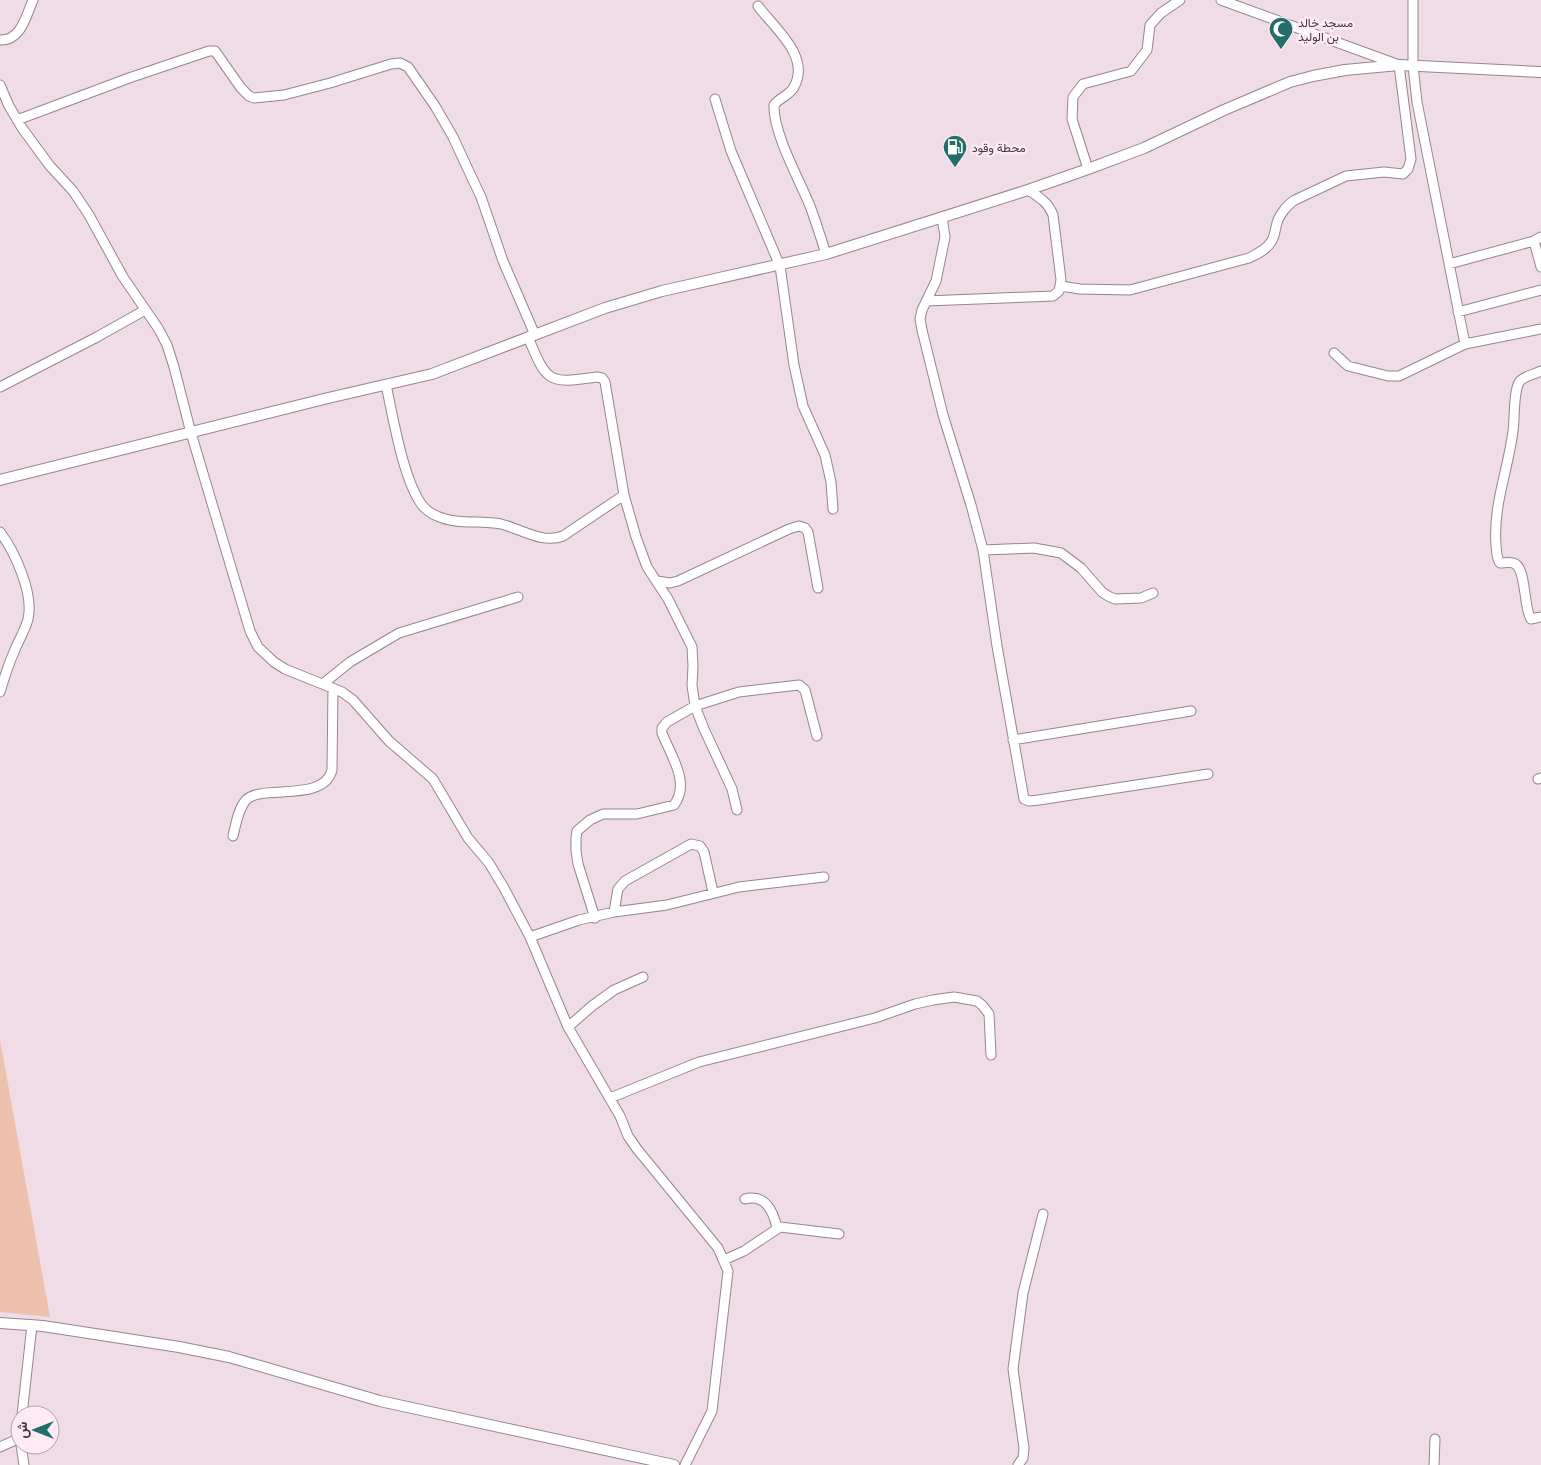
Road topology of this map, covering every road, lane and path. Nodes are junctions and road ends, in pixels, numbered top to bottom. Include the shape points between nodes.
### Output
1 (33, 0) edge
2 (1180, 0) edge
3 (1222, 0) edge
4 (1413, 0) edge
5 (758, 6) dead end
6 (0, 40) edge
7 (1399, 65) junction
8 (1413, 66) junction
9 (1541, 72) edge
10 (0, 85) edge
11 (715, 99) dead end
12 (17, 120) junction
13 (1088, 169) junction
14 (1028, 190) junction
15 (942, 217) junction
16 (1538, 239) edge
17 (826, 254) junction
18 (1449, 264) junction
19 (780, 266) junction
20 (1541, 267) edge
21 (1061, 286) junction
22 (1541, 290) edge
23 (926, 301) junction
24 (145, 310) junction
25 (1458, 312) junction
26 (1541, 328) edge
27 (531, 336) junction
28 (1465, 344) junction
29 (1334, 353) dead end
30 (1541, 371) edge
31 (386, 385) junction
32 (0, 387) edge
33 (191, 433) junction
34 (0, 480) edge
35 (624, 496) junction
36 (833, 509) dead end
37 (0, 532) edge
38 (983, 550) junction
39 (657, 581) junction
40 (818, 588) dead end
41 (1153, 593) dead end
42 (518, 597) dead end
43 (1541, 617) edge
44 (324, 683) junction
45 (333, 688) junction
46 (0, 692) edge
47 (695, 706) junction
48 (1191, 712) dead end
49 (817, 736) dead end
50 (1013, 740) junction
51 (1208, 774) dead end
52 (737, 810) dead end
53 (234, 836) dead end
54 (824, 877) dead end
55 (713, 892) junction
56 (614, 912) junction
57 (595, 918) junction
58 (530, 937) junction
59 (643, 977) dead end
60 (568, 1027) junction
61 (991, 1055) dead end
62 (610, 1098) junction
63 (745, 1199) dead end
64 (1043, 1214) dead end
65 (777, 1228) junction
66 (839, 1234) dead end
67 (724, 1260) junction
68 (0, 1322) edge
69 (32, 1324) junction
70 (23, 1405) edge
71 (1435, 1439) dead end
72 (670, 1464) edge
73 (684, 1465) edge
74 (1018, 1465) edge
75 (1434, 1465) edge

1 - 6 street via 19,32 10,39
2 - 13 street via 1150,25 1146,50 1131,71 1083,84 1074,97 1072,119
3 - 7 street
4 - 8 street
5 - 17 street via 791,46 798,60 794,87 774,105 774,114
7 - 8 street
7 - 13 street via 1345,70 1290,82 1144,148
7 - 21 street via 1411,159 1403,174 1384,172 1346,176 1295,200 1288,204 1277,220 1272,242 1249,258 1130,290
8 - 9 street
8 - 18 street via 1417,102
10 - 12 street
11 - 19 street via 731,150
12 - 24 street via 50,166 73,191
12 - 27 street via 209,51 215,51 240,88 254,98 284,95 400,63 422,85 453,138 480,197
13 - 14 street
14 - 15 street
14 - 21 street via 1050,208
15 - 17 street
15 - 23 street via 945,236 936,281
16 - 18 street
16 - 20 street
17 - 19 street
18 - 25 street
19 - 27 street via 662,291
19 - 36 street via 794,365 803,406 825,455
21 - 23 street via 1053,296
22 - 25 street
23 - 38 street via 920,318 922,330
24 - 32 street
24 - 33 street via 167,345
25 - 28 street
26 - 28 street
27 - 31 street via 432,374
27 - 35 street via 542,368 553,379 597,377 605,382
28 - 29 street via 1399,376 1348,366
30 - 43 street via 1520,382 1517,390 1513,432 1495,526 1496,555 1500,564 1518,566 1523,578 1527,613 1531,619
31 - 33 street
31 - 35 street via 406,469 422,506 436,516 494,523 540,538 556,538
33 - 34 street
33 - 44 street via 250,631 258,647 285,668
35 - 39 street via 641,554
37 - 46 street via 20,569 29,605 25,629
38 - 41 street via 1034,548 1062,554 1108,596 1115,599 1141,598
38 - 50 street
39 - 40 street via 678,581 799,526 808,532
39 - 47 street via 692,647
42 - 44 street via 399,633 350,662
44 - 45 street
45 - 53 street via 331,777 312,788 249,797 242,806
45 - 58 street via 353,700 390,741 433,779 468,838 496,874
47 - 49 street via 739,692 799,685 805,690
47 - 52 street via 732,789
47 - 57 street via 662,728 679,778 679,796 674,805 637,814 603,814 578,831 578,864
48 - 50 street
50 - 51 street via 1022,794 1028,801
54 - 55 street
55 - 56 street via 667,905
55 - 56 street via 704,852 700,846 691,844 624,881 618,889
56 - 57 street
57 - 58 street via 579,920
58 - 60 street
59 - 60 street via 614,990
60 - 62 street
61 - 62 street via 989,1014 982,1005 977,1001 940,999 699,1062
62 - 67 street via 636,1149 718,1248
63 - 65 street via 759,1198 767,1204
64 - 74 street via 1023,1293 1013,1369 1024,1448
65 - 66 street
65 - 67 street via 744,1251
67 - 73 street via 728,1271 712,1411
68 - 69 street
69 - 70 street
69 - 72 street via 229,1357 380,1402
71 - 75 street

